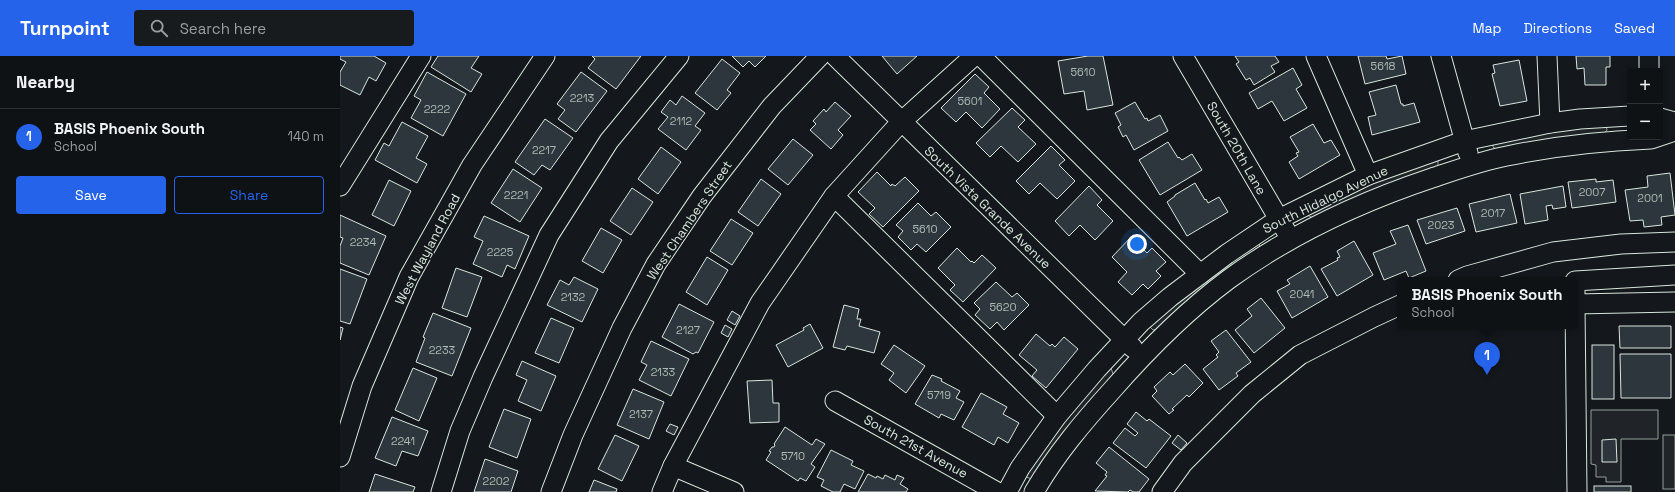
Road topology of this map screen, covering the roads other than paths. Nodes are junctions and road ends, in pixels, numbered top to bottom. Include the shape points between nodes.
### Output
1 (421, 56) edge
2 (545, 56) edge
3 (679, 56) edge
4 (820, 56) edge
5 (836, 56) edge
6 (974, 56) edge
7 (981, 56) edge
8 (1183, 56) edge
9 (1316, 56) edge
10 (1441, 56) edge
11 (1547, 56) edge
12 (1649, 56) edge
13 (1649, 68) edge
14 (1627, 116) edge
15 (1663, 119) edge
16 (901, 122) junction
17 (1675, 122) edge
18 (1550, 123) junction
19 (1675, 131) edge
20 (1663, 134) edge
21 (1627, 139) edge
22 (1464, 142) junction
23 (1472, 165) junction
24 (1368, 174) junction
25 (340, 186) edge
26 (834, 196) junction
27 (1279, 219) junction
28 (1291, 239) junction
29 (1675, 242) edge
30 (1200, 274) junction
31 (1675, 275) edge
32 (1465, 277) edge
33 (1577, 281) edge
34 (1675, 302) edge
35 (1577, 304) edge
36 (1397, 306) edge
37 (1575, 329) edge
38 (1124, 339) junction
39 (1141, 357) junction
40 (835, 401) dead end
41 (1056, 416) junction
42 (340, 457) edge
43 (673, 466) junction
44 (441, 492) edge
45 (551, 492) edge
46 (662, 492) edge
47 (734, 492) edge
48 (997, 492) edge
49 (1007, 492) edge
50 (1034, 492) edge
51 (1162, 492) edge
52 (1577, 492) edge

1 - 25 street
2 - 42 street, West Wayland Road via 472,165 409,277 362,386
3 - 44 street via 610,142 549,235 460,431
4 - 45 street, West Chambers Street via 772,106 702,196 656,264 622,328 576,428
5 - 16 street, South Vista Grande Avenue
6 - 16 street
7 - 30 street
8 - 27 street, South 20th Lane
9 - 24 street
10 - 22 street
11 - 18 street
12 - 13 street
14 - 18 street, South Hidalgo Avenue
15 - 17 street
16 - 26 street
16 - 38 street, South Vista Grande Avenue
18 - 22 street, South Hidalgo Avenue
19 - 20 street, South Hidalgo Avenue
21 - 23 street, South Hidalgo Avenue via 1506,156
22 - 23 street
22 - 24 street, South Hidalgo Avenue
23 - 28 street, South Hidalgo Avenue via 1380,196
24 - 27 street, South Hidalgo Avenue
26 - 41 street
26 - 43 street via 760,303
27 - 28 street, South 20th Lane
27 - 30 street, South Hidalgo Avenue
28 - 39 street, South Hidalgo Avenue via 1230,279 1182,317
29 - 32 street via 1621,244 1553,252
30 - 38 street, South Hidalgo Avenue via 1170,297
31 - 33 street
34 - 35 street
36 - 51 street via 1300,355 1252,394 1183,463
37 - 52 street
38 - 39 street, South Vista Grande Avenue
38 - 41 street, South Hidalgo Avenue
39 - 50 street, South Hidalgo Avenue via 1062,449
40 - 48 street, South 21st Avenue
41 - 49 street, South Hidalgo Avenue via 1020,468
43 - 46 street
43 - 47 street

